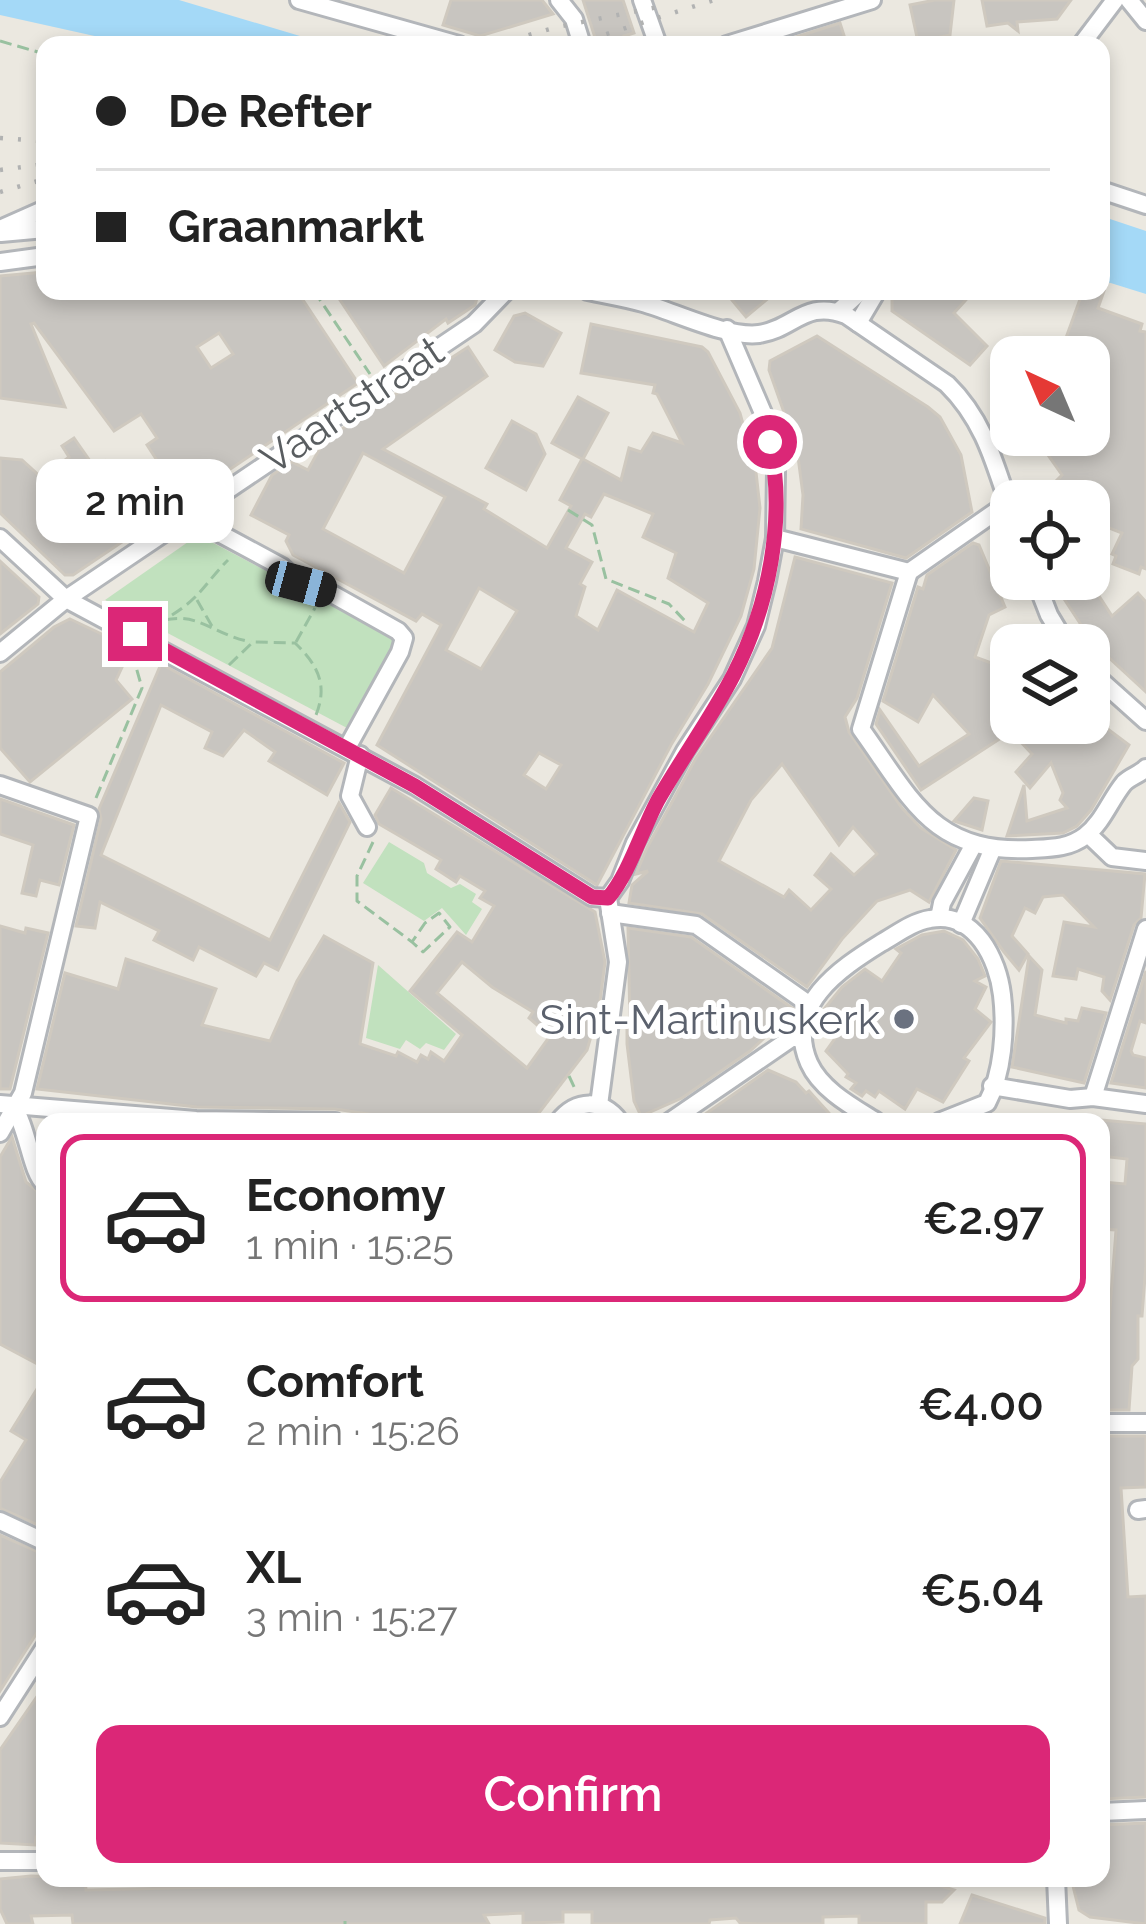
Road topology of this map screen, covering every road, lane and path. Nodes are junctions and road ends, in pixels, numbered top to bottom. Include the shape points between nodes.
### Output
1 (299, 0) edge
2 (560, 0) edge
3 (642, 0) edge
4 (872, 0) edge
5 (1115, 0) edge
6 (1129, 0) edge
7 (1146, 21) edge
8 (427, 36) edge
9 (579, 36) edge
10 (655, 36) edge
11 (756, 36) edge
12 (1088, 36) edge
13 (0, 41) edge
14 (36, 51) edge
15 (1110, 193) edge
16 (1146, 206) edge
17 (36, 213) edge
18 (36, 229) edge
19 (0, 231) edge
20 (36, 257) edge
21 (0, 262) edge
22 (320, 300) edge
23 (497, 300) edge
24 (630, 300) edge
25 (856, 300) edge
26 (867, 300) edge
27 (847, 317) junction
28 (727, 329) junction
29 (379, 387) junction
30 (1001, 480) edge
31 (568, 510) dead end
32 (193, 512) junction
33 (990, 520) edge
34 (0, 538) edge
35 (775, 538) junction
36 (243, 545) junction
37 (909, 572) junction
38 (325, 590) junction
39 (66, 599) junction
40 (197, 599) junction
41 (165, 619) junction
42 (686, 621) dead end
43 (214, 630) junction
44 (135, 634) junction
45 (253, 642) junction
46 (152, 643) junction
47 (296, 643) junction
48 (0, 653) edge
49 (221, 680) junction
50 (1110, 689) edge
51 (1146, 722) edge
52 (308, 726) junction
53 (354, 752) junction
54 (1146, 768) edge
55 (0, 785) edge
56 (89, 816) junction
57 (367, 827) joint
58 (1088, 834) junction
59 (983, 846) junction
60 (1146, 861) edge
61 (609, 906) junction
62 (939, 918) junction
63 (961, 924) junction
64 (1146, 929) edge
65 (412, 942) junction
66 (810, 1005) junction
67 (803, 1040) junction
68 (992, 1086) junction
69 (1093, 1097) junction
70 (1146, 1104) edge
71 (7, 1105) edge
72 (599, 1105) junction
73 (84, 1113) edge
74 (568, 1113) edge
75 (609, 1113) edge
76 (682, 1113) edge
77 (859, 1113) edge
78 (965, 1113) edge
79 (0, 1133) edge
80 (36, 1177) edge
81 (1110, 1423) edge
82 (1146, 1423) edge
83 (0, 1521) edge
84 (36, 1538) edge
85 (36, 1661) edge
86 (0, 1718) edge
87 (1146, 1810) edge
88 (1110, 1812) edge
89 (0, 1861) edge
90 (36, 1861) edge
91 (1056, 1887) edge
92 (1058, 1924) edge

1 - 8 street
2 - 9 street
3 - 10 street
4 - 11 street
5 - 12 street
6 - 7 street
13 - 14 path
15 - 16 street
17 - 19 street
18 - 19 street
20 - 21 street
22 - 29 path
23 - 29 street, Vaartstraat
24 - 28 street
25 - 27 street
26 - 27 street
27 - 28 street via 828,309 760,334
27 - 30 street via 961,398
28 - 35 street via 764,413 776,471
29 - 32 street, Vaartstraat
31 - 42 path via 592,525 606,579 669,604
32 - 36 street
32 - 39 street, Vaartstraat
33 - 37 street
34 - 39 street
35 - 37 street
35 - 61 street via 756,626 635,843
36 - 38 street via 301,584
36 - 40 path
37 - 59 street via 861,729 931,822
38 - 47 path
38 - 53 street via 404,638
39 - 44 street
39 - 48 street, Vaartstraat
40 - 41 path
40 - 43 path
41 - 43 path via 189,616
41 - 44 path
43 - 45 path
44 - 46 street
45 - 47 path
45 - 49 path
46 - 49 street
46 - 56 path via 136,667 142,688
47 - 52 path via 320,672 318,712
49 - 52 street
50 - 51 street
52 - 53 street
53 - 57 street via 350,796
53 - 61 street
54 - 58 street via 1127,779
55 - 56 street
56 - 71 street via 22,1093
57 - 65 path via 374,841 357,876 357,902
58 - 59 street via 1065,847
58 - 60 street via 1112,856
59 - 62 street
59 - 63 street
61 - 66 street via 696,925
61 - 72 street via 618,962
62 - 63 street
62 - 66 street via 912,925 843,967
63 - 68 street via 998,965 1004,1027
64 - 69 street
65 - 65 path via 439,913 448,920 423,952
66 - 67 street
67 - 76 street via 793,1036
67 - 77 street via 818,1079
68 - 69 street
68 - 78 street via 979,1108
69 - 70 street
71 - 73 street
71 - 79 street
71 - 80 street via 28,1136
72 - 74 street
72 - 75 street
81 - 82 street
83 - 84 street
85 - 86 street
87 - 88 street
89 - 90 street
91 - 92 street

